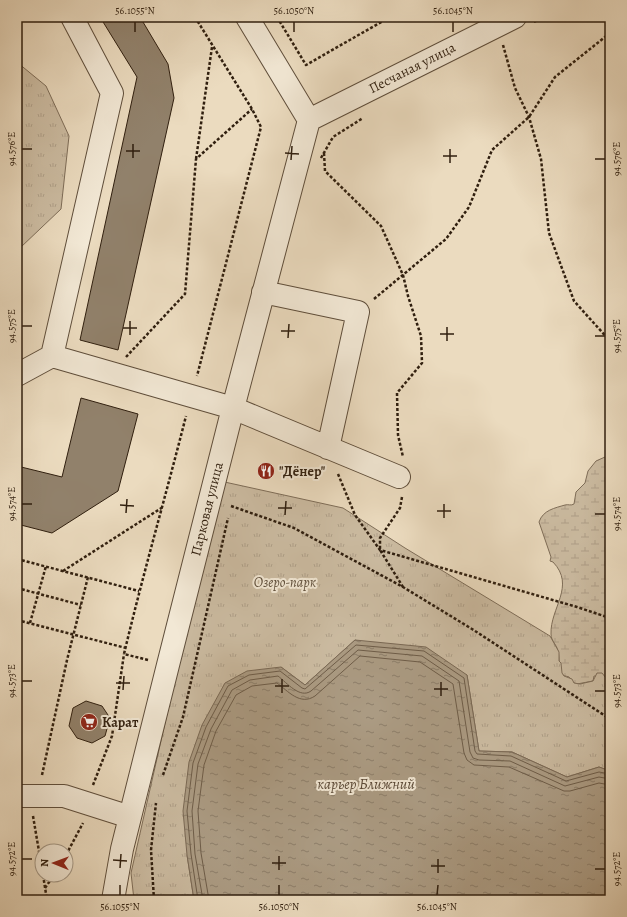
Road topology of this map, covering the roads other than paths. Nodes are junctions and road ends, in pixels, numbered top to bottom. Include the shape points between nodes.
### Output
1 (72, 17) edge
2 (247, 17) edge
3 (514, 22) edge
4 (309, 120) junction
5 (263, 292) junction
6 (52, 356) junction
7 (17, 375) edge
8 (233, 408) junction
9 (328, 448) junction
10 (402, 478) road end
11 (23, 796) edge
12 (130, 817) junction
13 (113, 900) edge

1 - 6 street via 112,93
2 - 4 street
3 - 4 street, Песчаная улица
4 - 5 street, Парковая улица
5 - 8 street, Парковая улица
5 - 9 street via 358,312
6 - 7 street
6 - 8 street
8 - 9 street
8 - 12 street, Парковая улица
9 - 10 street
11 - 12 street via 64,796
12 - 13 street, Парковая улица

